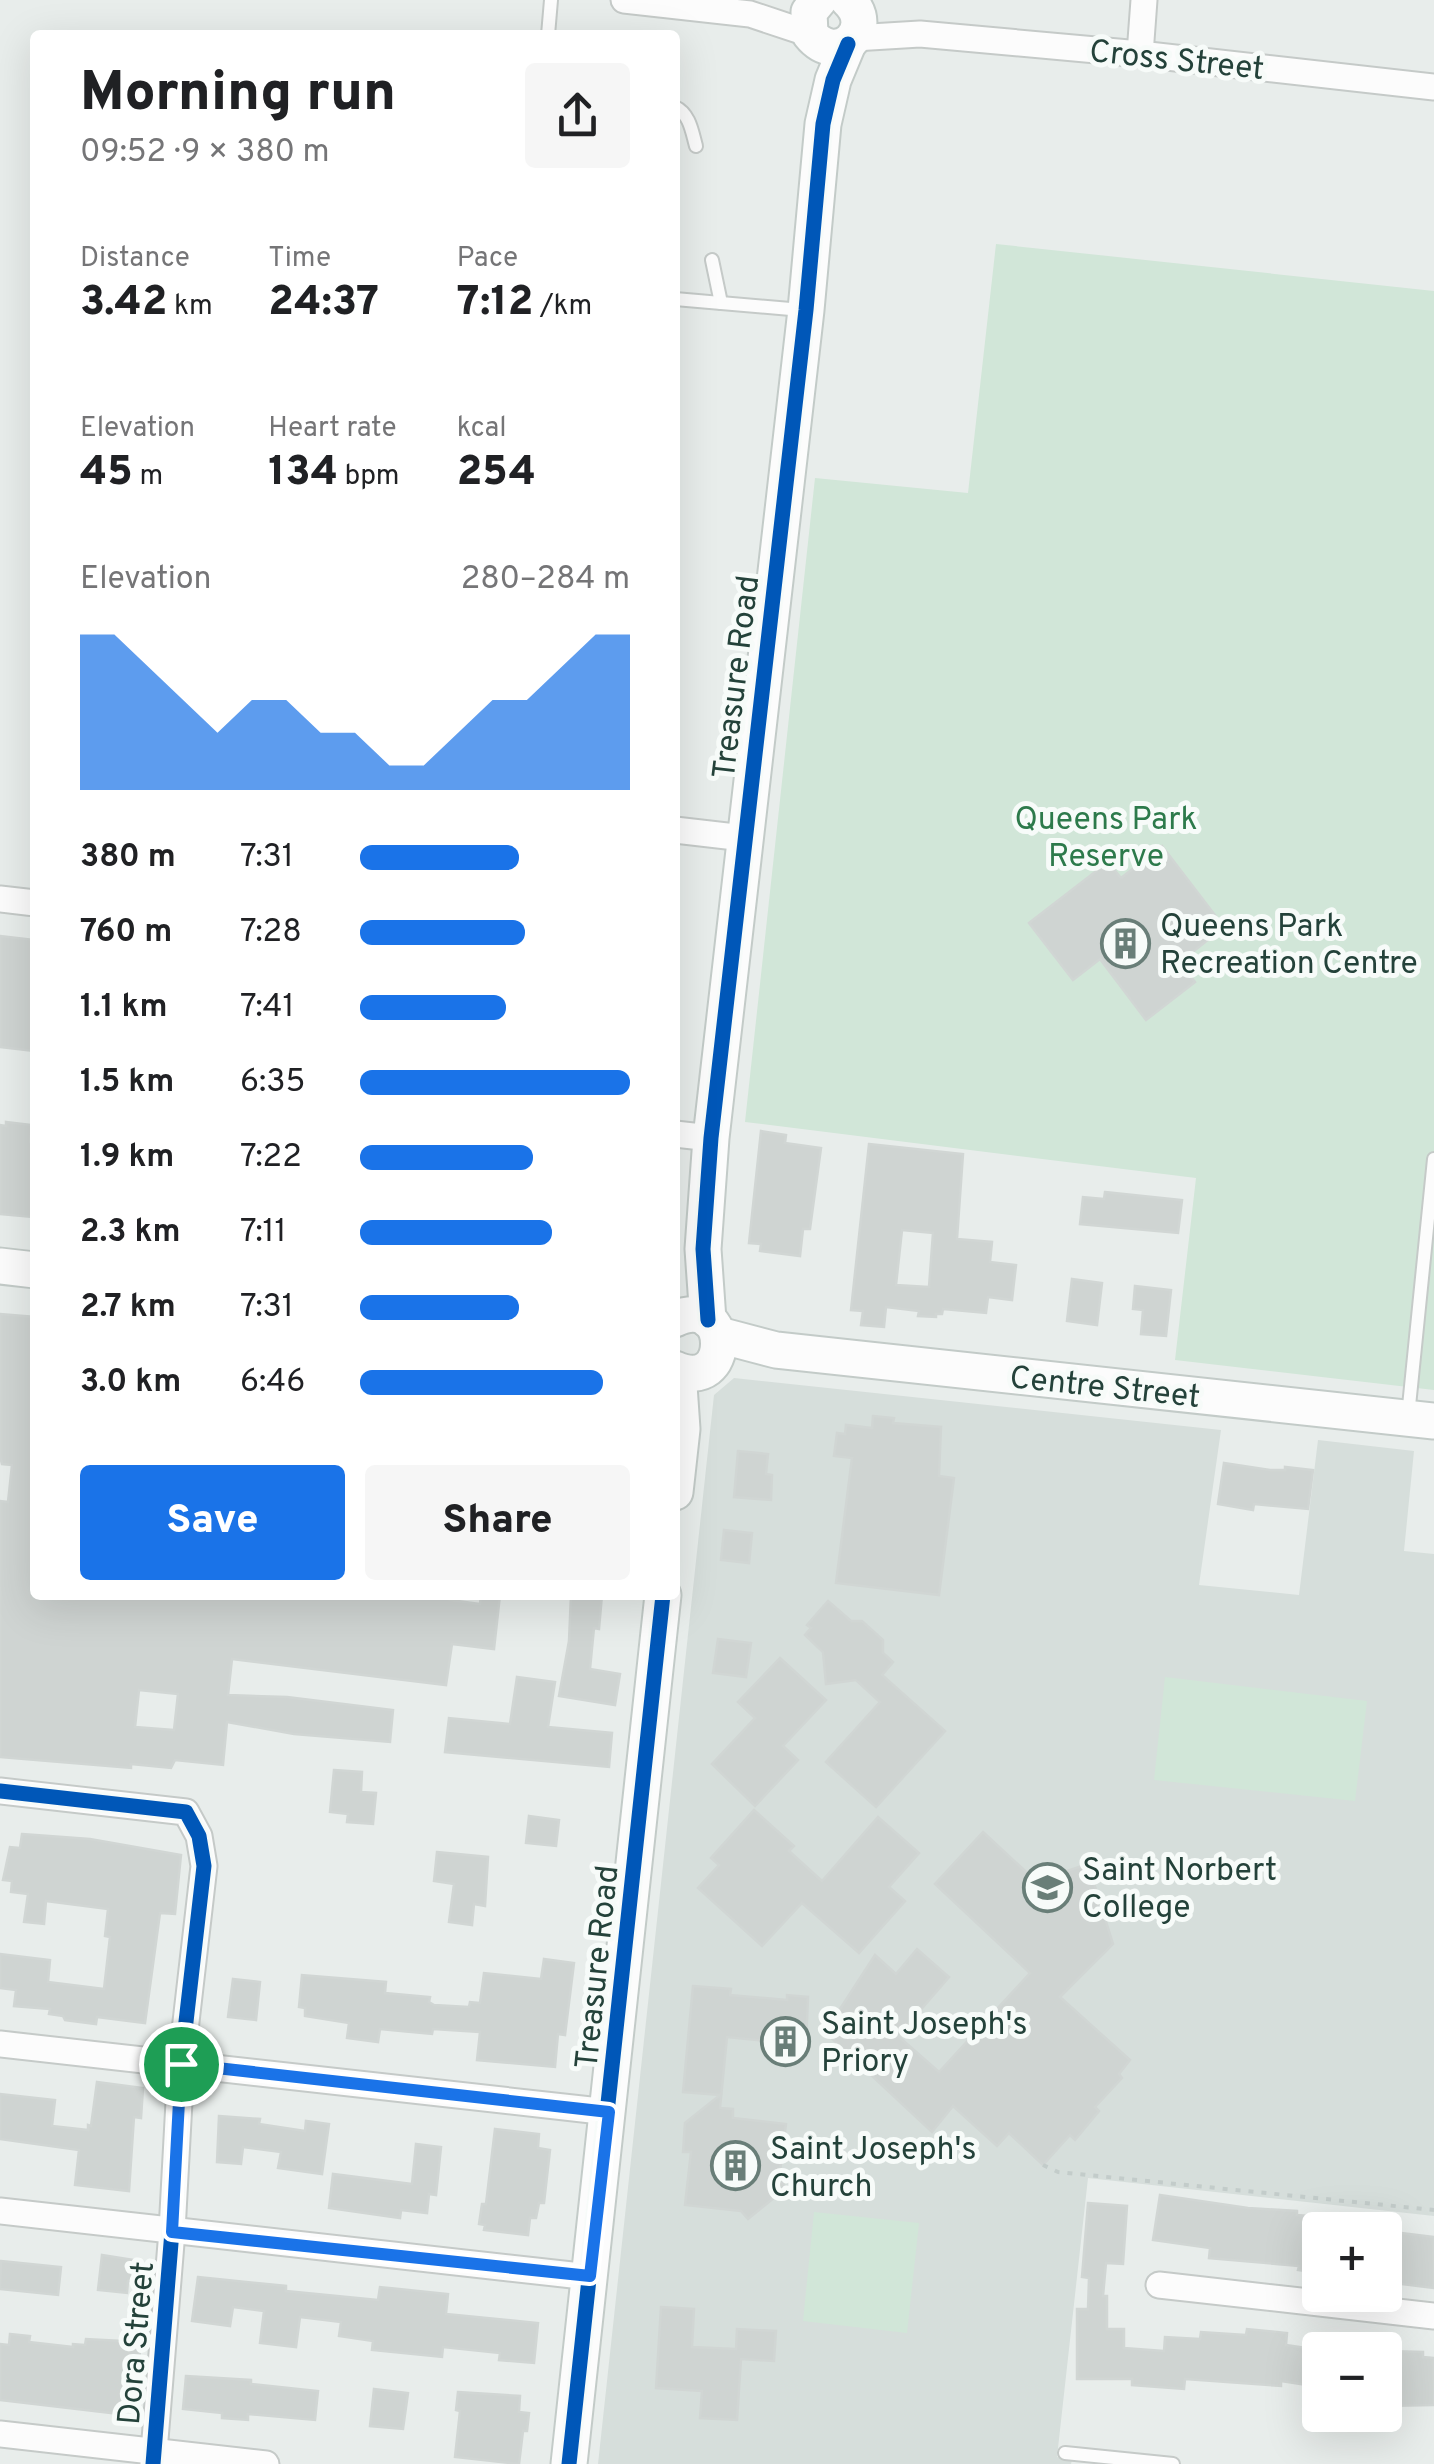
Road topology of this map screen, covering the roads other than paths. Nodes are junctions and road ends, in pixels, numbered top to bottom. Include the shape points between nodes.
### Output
1 (551, 0) edge
2 (624, 0) edge
3 (1144, 0) edge
4 (833, 21) edge
5 (548, 30) edge
6 (1140, 54) junction
7 (1434, 87) edge
8 (680, 109) edge
9 (696, 146) dead end
10 (712, 260) dead end
11 (680, 299) edge
12 (721, 303) junction
13 (806, 310) junction
14 (680, 831) edge
15 (744, 838) junction
16 (0, 899) edge
17 (30, 902) edge
18 (680, 1135) edge
19 (711, 1138) junction
20 (1434, 1159) edge
21 (0, 1266) edge
22 (30, 1269) edge
23 (694, 1344) edge
24 (1421, 1420) edge
25 (680, 1447) edge
26 (663, 1600) edge
27 (0, 1791) edge
28 (0, 2044) edge
29 (181, 2064) junction
30 (609, 2112) junction
31 (0, 2210) edge
32 (172, 2232) junction
33 (590, 2276) junction
34 (1159, 2285) dead end
35 (1434, 2316) edge
36 (0, 2434) edge
37 (1064, 2453) dead end
38 (153, 2458) edge
39 (1148, 2463) edge
40 (266, 2464) edge
41 (569, 2464) edge
42 (1173, 2464) edge

1 - 5 lane
2 - 4 street, Cross Street
3 - 6 street
4 - 6 street, Cross Street
4 - 13 street, Treasure Road via 833,80
6 - 7 street, Cross Street
8 - 9 lane
10 - 12 lane
11 - 12 lane
12 - 13 lane
13 - 15 street, Treasure Road
14 - 15 street
15 - 19 street, Treasure Road
16 - 17 street
18 - 19 street
19 - 23 street, Treasure Road
20 - 24 lane
21 - 22 street
23 - 24 street, Centre Street
23 - 25 street, Treasure Road
26 - 30 street, Treasure Road
27 - 29 street, Dora Street via 186,1812 204,1866
28 - 29 street
29 - 30 street
29 - 32 street, Dora Street
30 - 33 street, Treasure Road
31 - 32 street
32 - 33 street
32 - 38 street, Dora Street
33 - 41 street, Treasure Road
34 - 35 street
36 - 38 street
37 - 39 lane
38 - 40 street
39 - 42 lane

